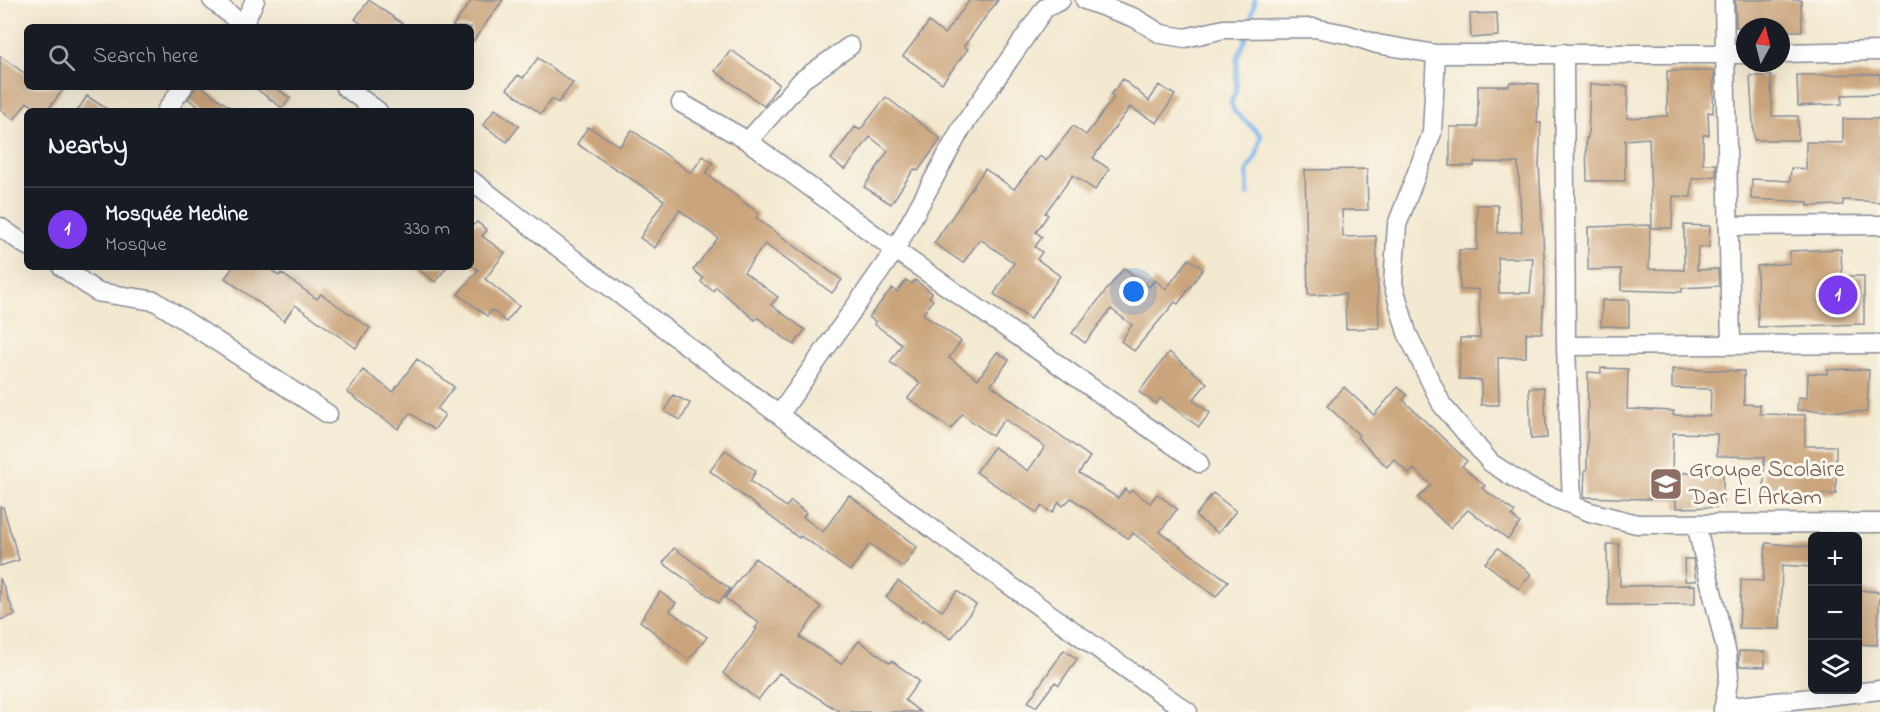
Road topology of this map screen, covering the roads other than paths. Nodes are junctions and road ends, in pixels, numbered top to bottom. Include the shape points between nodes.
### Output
1 (212, 0) edge
2 (255, 0) edge
3 (1060, 0) edge
4 (1085, 0) edge
5 (1725, 0) edge
6 (240, 24) edge
7 (243, 24) edge
8 (850, 46) dead end
9 (1880, 51) edge
10 (1564, 53) junction
11 (1790, 53) edge
12 (1436, 54) junction
13 (1724, 54) junction
14 (1736, 54) edge
15 (181, 90) edge
16 (349, 90) edge
17 (681, 103) dead end
18 (167, 108) edge
19 (374, 108) edge
20 (748, 141) junction
21 (474, 182) edge
22 (1880, 225) edge
23 (1730, 226) junction
24 (0, 227) edge
25 (24, 244) edge
26 (895, 250) junction
27 (66, 270) edge
28 (1880, 344) edge
29 (1731, 345) junction
30 (1566, 346) junction
31 (328, 414) dead end
32 (779, 415) junction
33 (1199, 463) dead end
34 (1572, 504) junction
35 (1880, 523) edge
36 (1696, 524) junction
37 (1880, 690) edge
38 (1723, 710) edge
39 (1188, 712) edge

1 - 6 street
2 - 7 street
3 - 26 street via 1046,8 977,103
4 - 12 street via 1135,18 1161,34 1185,38 1224,29 1314,28
5 - 13 street
8 - 20 street via 802,80
9 - 11 street
10 - 12 street
10 - 13 street
10 - 30 street
12 - 34 street via 1432,134 1397,225 1393,284 1407,333 1442,405 1491,463 1530,488
13 - 14 street
13 - 23 street
15 - 18 street
16 - 19 street
17 - 20 street
20 - 26 street
21 - 32 street
22 - 23 street
23 - 29 street
24 - 25 street
26 - 32 street
26 - 33 street
27 - 31 street via 97,292 155,301
28 - 29 street
29 - 30 street
30 - 34 street
32 - 39 street via 1067,628
34 - 36 street via 1637,524
35 - 36 street
36 - 38 street via 1727,654 1729,676
37 - 38 street

